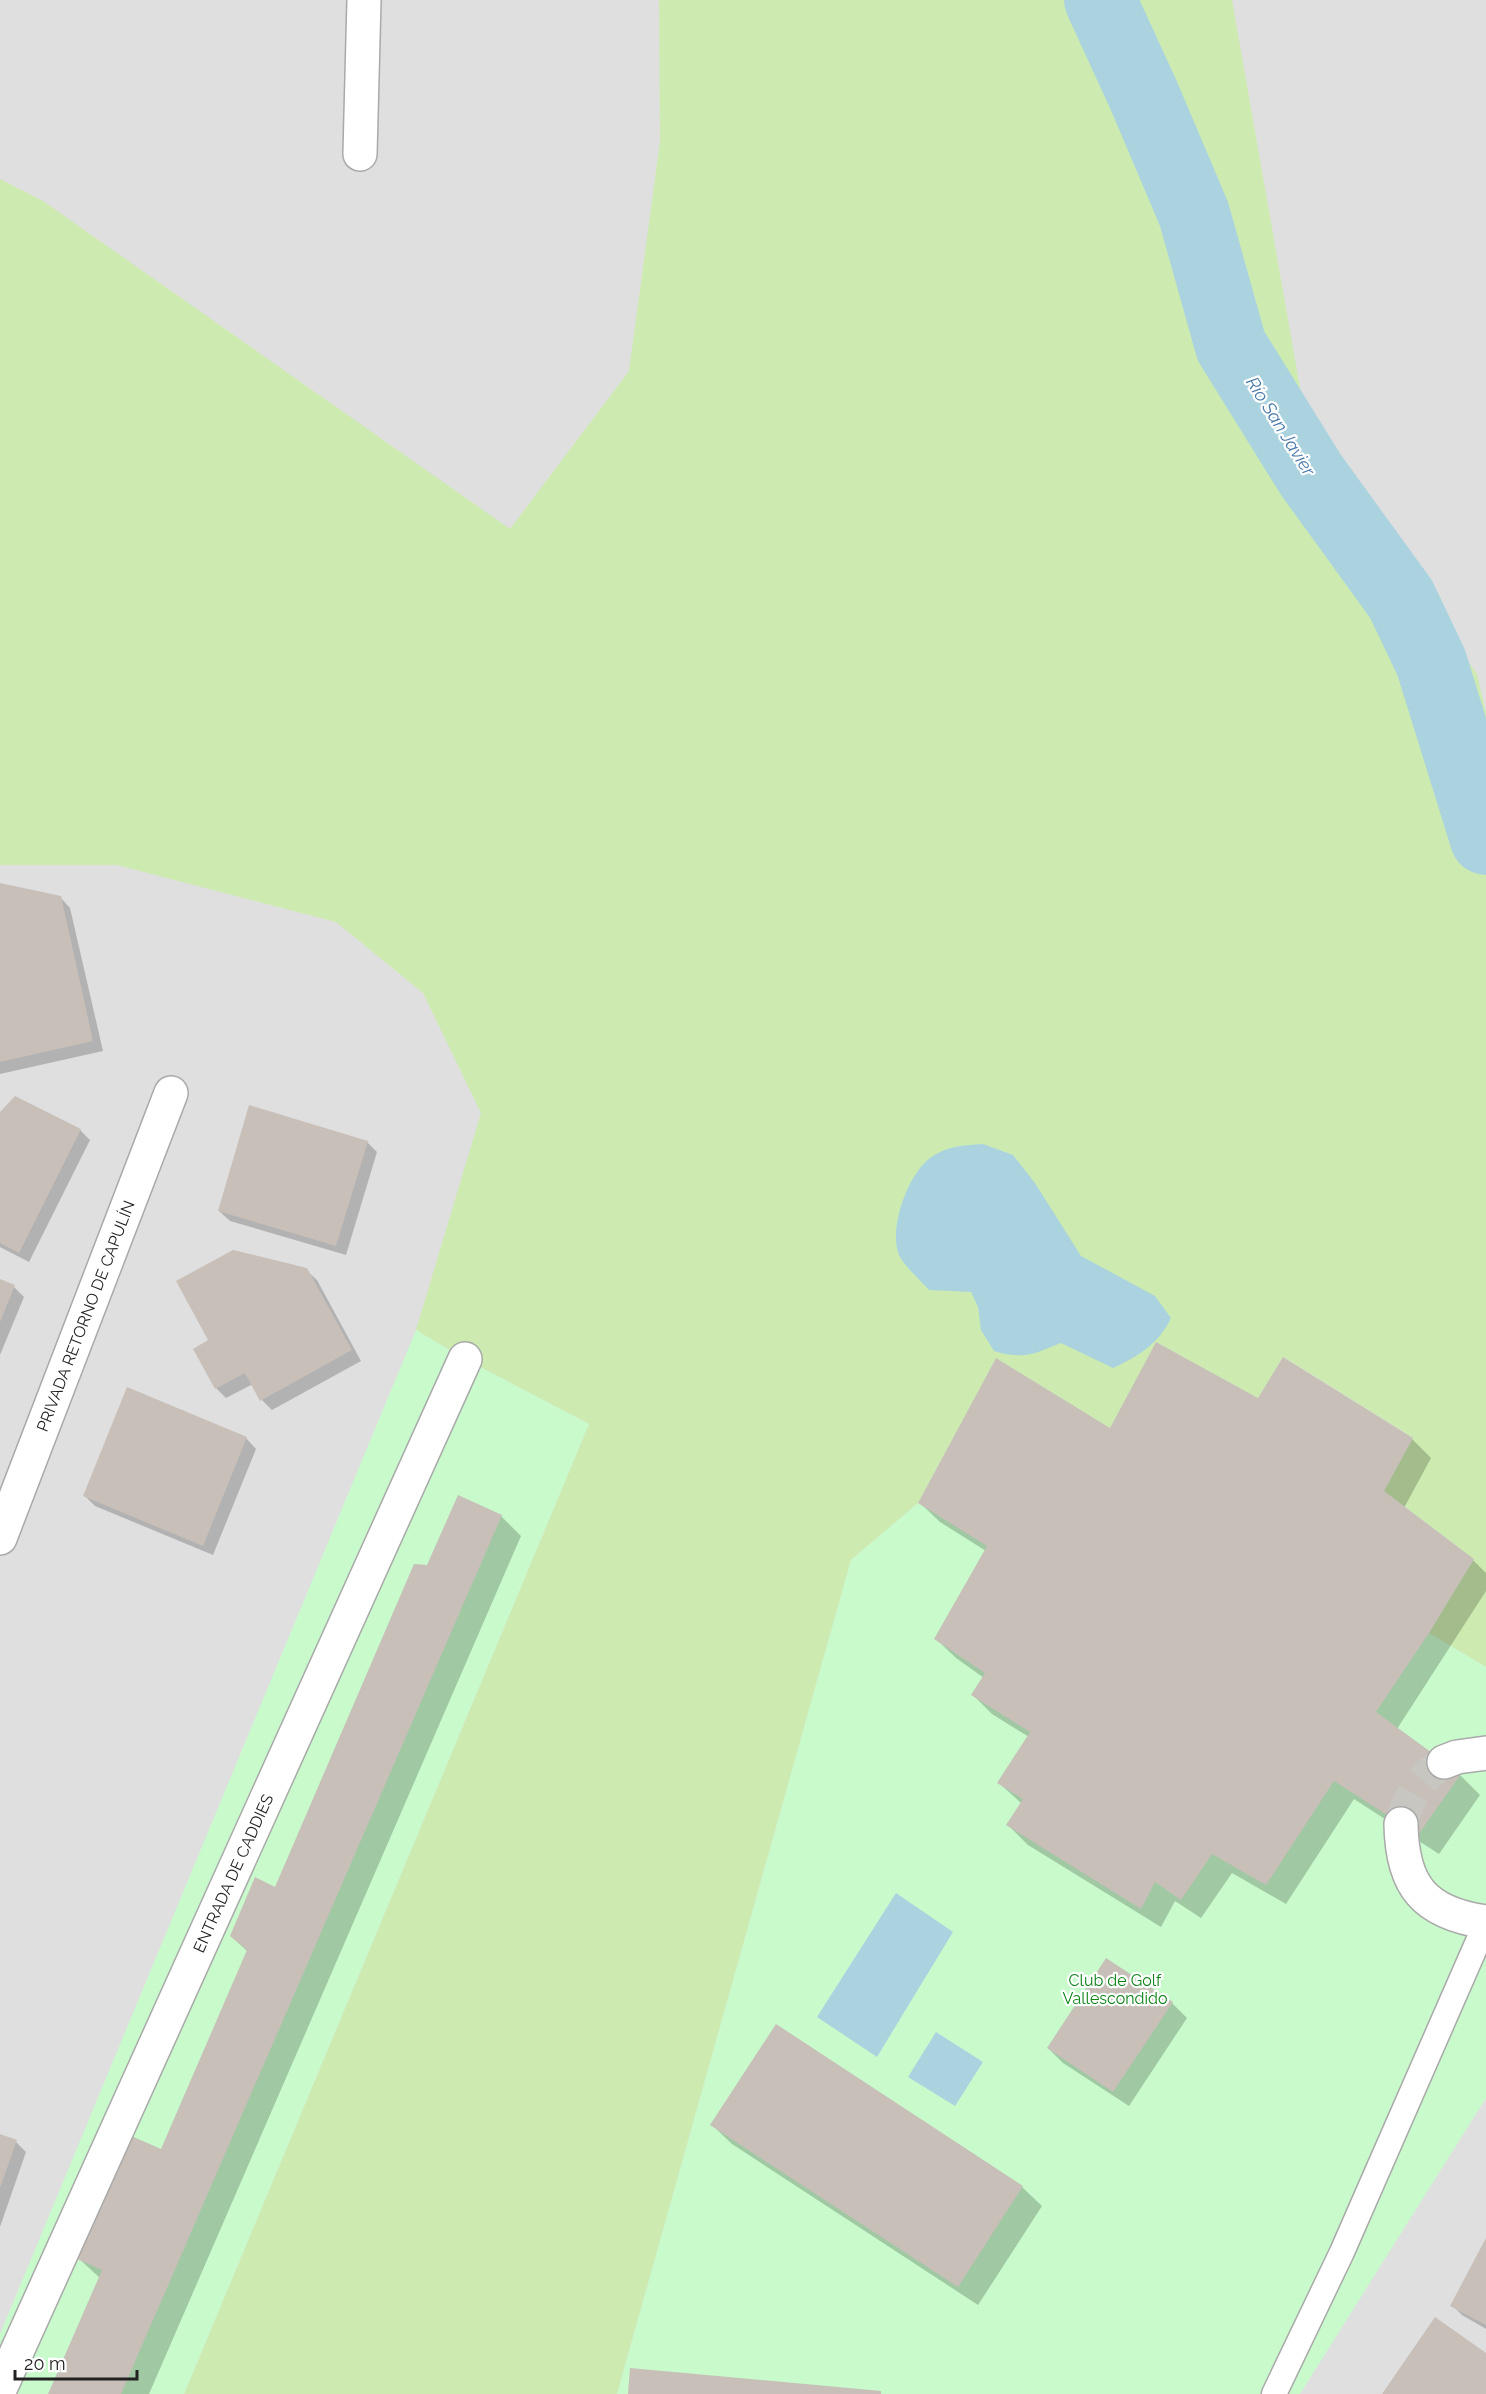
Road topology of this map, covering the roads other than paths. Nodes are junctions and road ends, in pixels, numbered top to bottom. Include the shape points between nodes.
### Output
1 (364, 0) edge
2 (360, 154) dead end
3 (171, 1093) dead end
4 (465, 1359) dead end
5 (0, 1538) edge
6 (1486, 1753) edge
7 (1444, 1762) tunnel mouth
8 (1401, 1824) tunnel mouth
9 (1486, 1922) edge
10 (0, 2389) edge
11 (1274, 2394) edge

1 - 2 street
3 - 5 street, PRIVADA RETORNO DE CAPULÍN
4 - 10 street, ENTRADA DE CADDIES
6 - 7 street
8 - 9 street via 1401,1854 1412,1882 1432,1903 1457,1918
9 - 11 lane via 1342,2252

